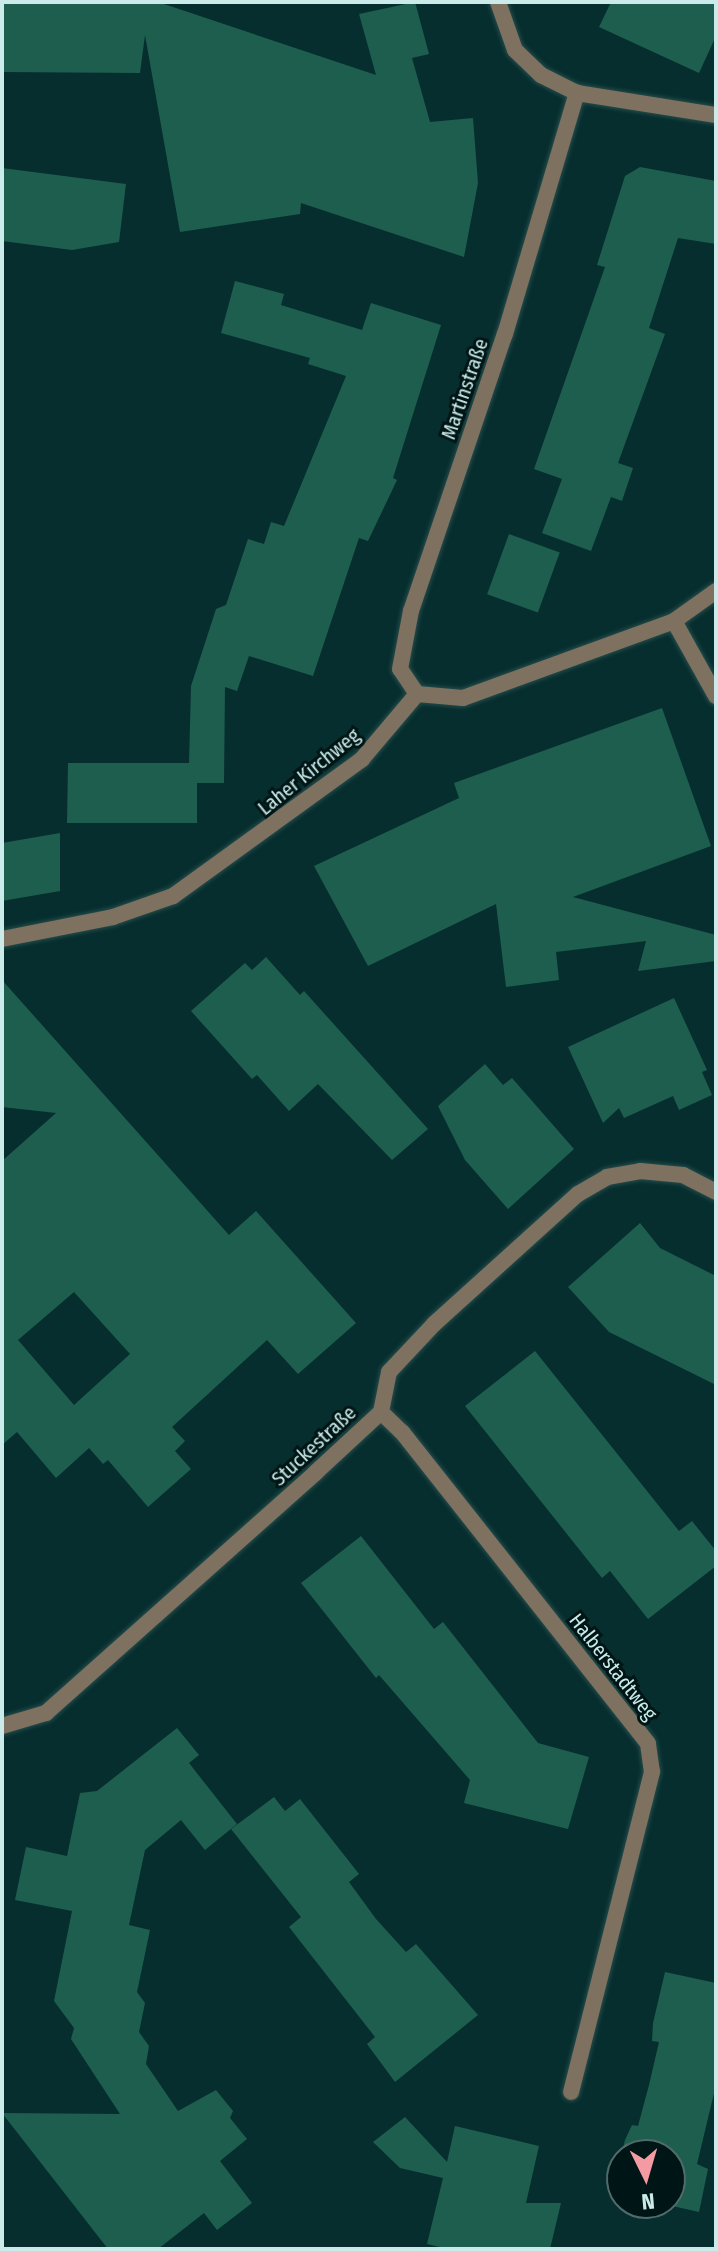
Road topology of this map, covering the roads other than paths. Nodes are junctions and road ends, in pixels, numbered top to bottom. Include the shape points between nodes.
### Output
1 (498, 2) edge
2 (577, 93) junction
3 (716, 115) edge
4 (716, 591) edge
5 (674, 621) junction
6 (417, 694) junction
7 (716, 696) edge
8 (2, 939) edge
9 (716, 1192) edge
10 (381, 1412) junction
11 (2, 1726) edge
12 (571, 2092) dead end

1 - 2 street via 515,50 541,75
2 - 3 street
2 - 6 street, Martinstraße via 505,334 411,611 400,669
4 - 5 street
5 - 6 street via 463,698
5 - 7 street
6 - 8 street, Laher Kirchweg via 362,759 173,896 113,917
9 - 10 street, Stuckestraße via 683,1175 640,1171 607,1177 578,1194 434,1324 389,1372
10 - 11 street, Stuckestraße via 46,1713
10 - 12 street, Halberstadtweg via 648,1744 652,1772

